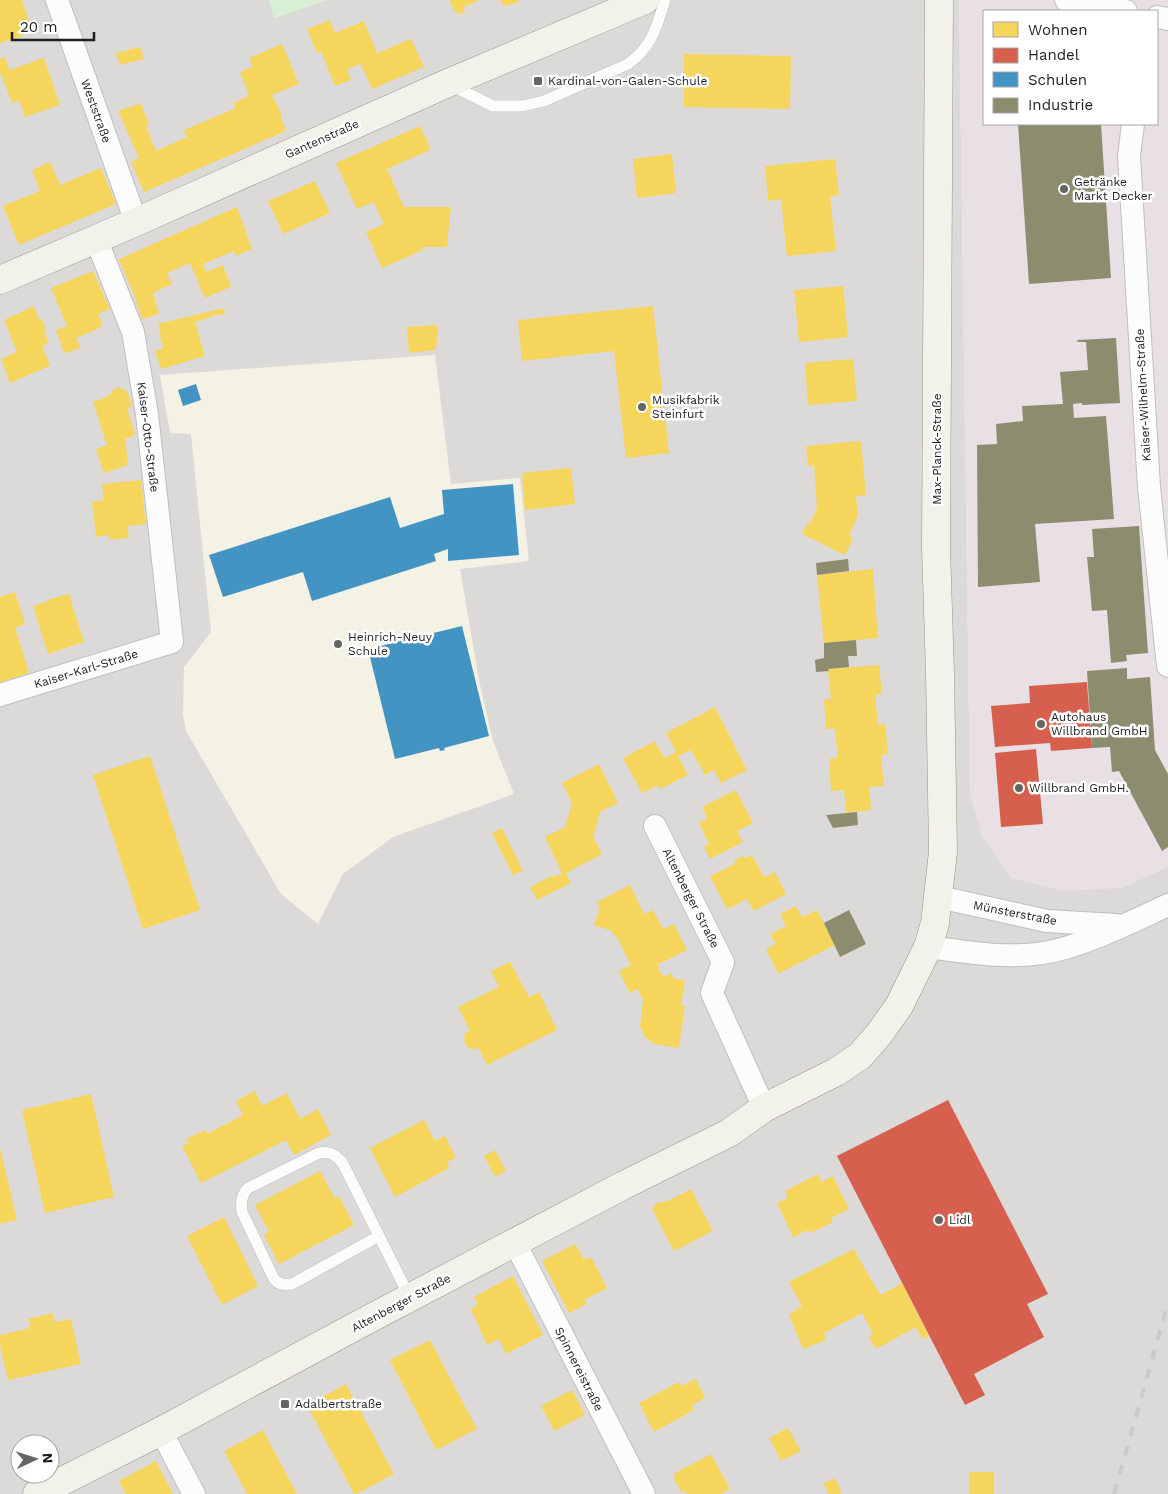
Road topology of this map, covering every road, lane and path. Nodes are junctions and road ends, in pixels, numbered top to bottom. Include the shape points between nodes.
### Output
1 (57, 0) edge
2 (645, 0) edge
3 (666, 0) edge
4 (938, 0) edge
5 (1066, 0) edge
6 (1121, 10) edge
7 (448, 83) junction
8 (1133, 125) edge
9 (136, 222) junction
10 (96, 239) junction
11 (0, 280) edge
12 (172, 642) joint
13 (1168, 666) edge
14 (0, 696) edge
15 (655, 826) dead end
16 (939, 897) junction
17 (1168, 905) edge
18 (1122, 925) junction
19 (928, 947) junction
20 (764, 1108) junction
21 (380, 1236) junction
22 (514, 1243) junction
23 (410, 1298) junction
24 (161, 1431) junction
25 (37, 1494) edge
26 (194, 1494) edge
27 (644, 1494) edge

1 - 9 street, Weststraße
2 - 7 main road, Gantenstraße
3 - 7 lane via 653,37 640,56 544,101 522,106 493,106
4 - 16 main road, Max-Planck-Straße via 936,547 943,852
5 - 6 street
7 - 9 main road, Gantenstraße
8 - 13 street, Kaiser-Wilhelm-Straße via 1129,156 1148,478
9 - 10 main road, Gantenstraße
10 - 11 main road, Gantenstraße
10 - 12 street, Kaiser-Otto-Straße via 133,332 147,414
12 - 14 street, Kaiser-Karl-Straße
15 - 20 street, Altenberger Straße via 723,962 712,993
16 - 18 street, Münsterstraße via 1047,921
16 - 19 main road, Altenberger Straße
17 - 18 street, Münsterstraße
18 - 19 street, Münsterstraße via 1070,947 1042,953 983,954
19 - 20 main road, Altenberger Straße via 899,1006 860,1056 836,1072
20 - 22 main road, Altenberger Straße via 729,1133
21 - 21 lane via 342,1162 328,1152 248,1188 242,1194 242,1212 274,1279 284,1285 292,1284
21 - 23 lane
22 - 23 main road, Altenberger Straße
22 - 27 street, Spinnereistraße
23 - 24 main road, Altenberger Straße
24 - 25 main road, Altenberger Straße
24 - 26 street

